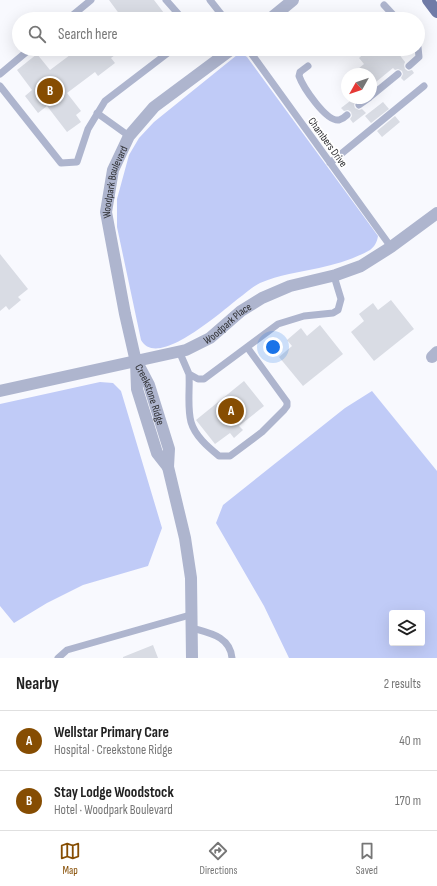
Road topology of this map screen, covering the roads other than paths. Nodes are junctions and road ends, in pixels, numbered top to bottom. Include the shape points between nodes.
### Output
1 (92, 0) edge
2 (166, 0) edge
3 (210, 0) edge
4 (293, 0) edge
5 (428, 0) edge
6 (384, 5) dead end
7 (77, 12) edge
8 (175, 12) edge
9 (219, 12) edge
10 (278, 12) edge
11 (390, 12) edge
12 (437, 12) edge
13 (22, 56) edge
14 (164, 56) edge
15 (223, 56) edge
16 (253, 56) edge
17 (419, 56) edge
18 (308, 66) dead end
19 (409, 66) dead end
20 (0, 74) edge
21 (398, 74) dead end
22 (0, 86) edge
23 (424, 86) dead end
24 (377, 91) edge
25 (97, 113) junction
26 (347, 115) dead end
27 (128, 136) junction
28 (330, 163) junction
29 (437, 213) edge
30 (391, 247) junction
31 (334, 276) junction
32 (247, 347) junction
33 (179, 351) junction
34 (136, 362) junction
35 (189, 374) junction
36 (0, 391) edge
37 (190, 615) junction
38 (192, 628) junction
39 (58, 658) edge
40 (192, 658) edge
41 (232, 658) edge

1 - 7 lane
2 - 8 lane
3 - 9 lane
4 - 10 street
5 - 12 main road
6 - 11 lane
13 - 20 lane
14 - 25 lane via 105,101
15 - 27 street, Woodpark Boulevard via 154,107
16 - 28 lane, Chambers Drive
17 - 19 lane
18 - 26 lane via 299,76 326,115 339,120
21 - 24 lane
22 - 25 lane via 61,163 77,162 88,129
23 - 28 lane
25 - 27 lane
27 - 34 street, Woodpark Boulevard via 113,170 106,212
28 - 30 lane, Chambers Drive
29 - 30 street, Woodpark Place
30 - 31 street, Woodpark Place via 361,266
31 - 32 lane via 341,299 338,310 278,324
31 - 33 street, Woodpark Place via 290,286 262,298 241,311 210,338
32 - 35 lane via 204,379
32 - 35 lane via 287,402 287,406 262,432 230,456 219,456 213,451 191,422
33 - 34 street, Woodpark Place
33 - 35 lane
34 - 36 street, Woodpark Place
34 - 37 street, Creekstone Ridge via 137,389 157,453 168,467 185,538 191,578
37 - 38 street, Creekstone Ridge
37 - 39 lane via 67,650
38 - 40 street, Creekstone Ridge
38 - 41 lane via 217,635 225,641 232,652

